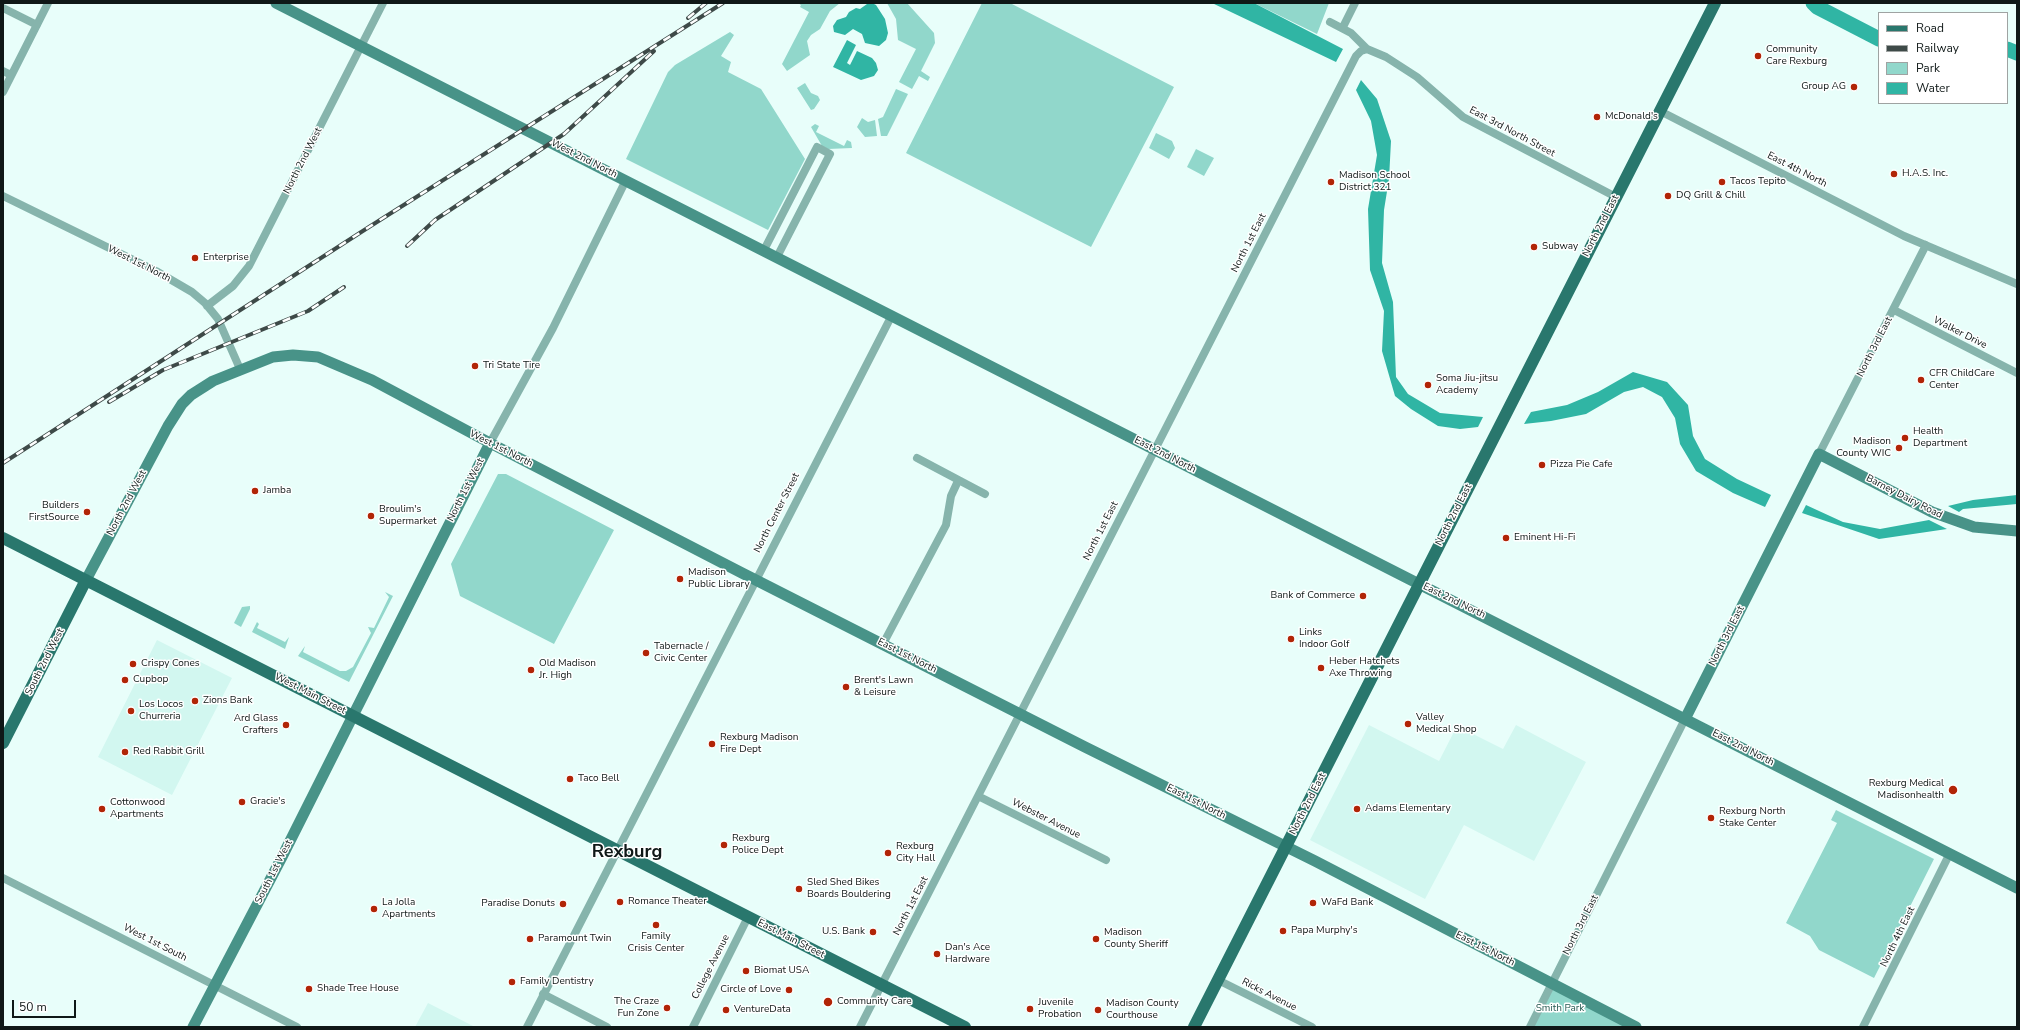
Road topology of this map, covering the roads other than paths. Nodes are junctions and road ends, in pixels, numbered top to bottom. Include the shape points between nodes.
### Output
1 (48, 3) edge
2 (276, 3) edge
3 (383, 3) edge
4 (1355, 3) edge
5 (1715, 3) edge
6 (3, 8) edge
7 (1330, 22) dead end
8 (37, 25) junction
9 (1343, 27) junction
10 (362, 46) junction
11 (1367, 49) junction
12 (3, 71) edge
13 (11, 75) junction
14 (3, 92) edge
15 (1660, 111) junction
16 (626, 180) junction
17 (3, 196) edge
18 (1616, 197) junction
19 (1926, 245) junction
20 (764, 250) junction
21 (778, 257) junction
22 (2017, 284) edge
23 (207, 306) junction
24 (1894, 310) junction
25 (892, 315) junction
26 (240, 369) junction
27 (2017, 373) edge
28 (168, 426) joint
29 (490, 443) junction
30 (1154, 449) junction
31 (1819, 454) junction
32 (917, 458) dead end
33 (958, 481) junction
34 (985, 494) dead end
35 (2017, 531) edge
36 (3, 538) edge
37 (755, 579) junction
38 (86, 580) junction
39 (1419, 584) junction
40 (883, 644) junction
41 (1019, 713) junction
42 (352, 716) junction
43 (1685, 719) junction
44 (3, 743) edge
45 (978, 796) junction
46 (1286, 847) junction
47 (617, 850) junction
48 (1949, 855) junction
49 (1106, 860) dead end
50 (3, 878) edge
51 (2017, 888) edge
52 (748, 917) junction
53 (1218, 980) junction
54 (1552, 984) junction
55 (882, 985) junction
56 (215, 986) junction
57 (543, 994) junction
58 (193, 1027) edge
59 (297, 1027) edge
60 (527, 1027) edge
61 (607, 1027) edge
62 (693, 1027) edge
63 (860, 1027) edge
64 (965, 1027) edge
65 (1194, 1027) edge
66 (1312, 1027) edge
67 (1530, 1027) edge
68 (1636, 1027) edge
69 (1863, 1027) edge

1 - 8 street
2 - 10 street, West 2nd North
3 - 10 street, North 2nd West
4 - 9 street
5 - 15 main road, North 2nd East
6 - 8 street
7 - 9 street
8 - 13 street
9 - 11 street, East 3rd North Street
10 - 16 street, West 2nd North
10 - 23 street, North 2nd West via 249,266 233,286
11 - 18 street, East 3rd North Street via 1396,63 1417,78 1463,118
11 - 30 street, North 1st East via 1356,56
12 - 13 street
13 - 14 street
15 - 18 main road, North 2nd East
15 - 19 street, East 4th North
16 - 20 street, West 2nd North
16 - 29 street, North 1st West via 550,334
17 - 23 street, West 1st North via 178,283
18 - 39 main road, North 2nd East
19 - 22 street, East 4th North
19 - 24 street, North 3rd East
20 - 21 street, West 2nd North
20 - 21 street via 817,148 830,154
21 - 25 street, West 2nd North
23 - 26 street, West 1st North via 218,319
24 - 27 street, Walker Drive
24 - 31 street, North 3rd East
25 - 30 street, East 2nd North
25 - 37 street, North Center Street
26 - 28 street, West 1st North via 213,381 191,395
26 - 29 street, West 1st North via 283,356 318,357 372,380
28 - 38 street, North 2nd West
29 - 37 street, West 1st North
29 - 42 street, North 1st West
30 - 39 street, East 2nd North
30 - 41 street, North 1st East
31 - 35 street, Barney Dairy Road via 1932,512 1974,528
31 - 43 street, North 3rd East
32 - 33 street
33 - 34 street
33 - 40 street via 951,496 946,525
36 - 38 main road, West Main Street
37 - 40 street, East 1st North
37 - 47 street, North Center Street
38 - 42 main road, West Main Street
38 - 44 main road, South 2nd West
39 - 43 street, East 2nd North
39 - 46 main road, North 2nd East
40 - 41 street, East 1st North
41 - 45 street, North 1st East
41 - 46 street, East 1st North
42 - 47 main road, West Main Street
42 - 56 street, South 1st West
43 - 48 street, East 2nd North
43 - 54 street, North 3rd East
45 - 49 street, Webster Avenue
45 - 55 street, North 1st East
46 - 53 main road, North 2nd East
46 - 54 street, East 1st North
47 - 52 main road, East Main Street
47 - 57 street, North Center Street
48 - 51 street, East 2nd North
48 - 69 street, North 4th East
50 - 56 street, West 1st South
52 - 55 main road, East Main Street
52 - 62 street, College Avenue
53 - 65 main road, North 2nd East
53 - 66 street, Ricks Avenue
54 - 67 street, North 3rd East
54 - 68 street, East 1st North
55 - 63 street, North 1st East
55 - 64 main road, East Main Street
56 - 58 street, South 1st West
56 - 59 street, West 1st South
57 - 60 street, North Center Street
57 - 61 street

